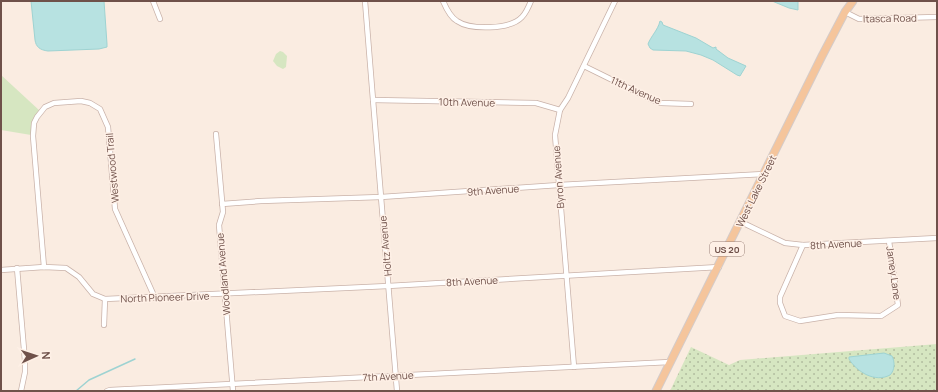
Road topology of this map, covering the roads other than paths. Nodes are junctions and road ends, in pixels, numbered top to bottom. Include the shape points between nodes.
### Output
1 (153, 1) edge
2 (366, 1) edge
3 (443, 1) edge
4 (531, 1) edge
5 (615, 1) edge
6 (846, 1) edge
7 (853, 1) edge
8 (845, 12) junction
9 (937, 17) edge
10 (160, 20) dead end
11 (584, 66) junction
12 (372, 100) junction
13 (691, 104) dead end
14 (560, 110) junction
15 (216, 134) dead end
16 (764, 174) junction
17 (559, 185) junction
18 (381, 197) junction
19 (222, 204) junction
20 (741, 222) junction
21 (937, 238) edge
22 (889, 241) junction
23 (802, 246) junction
24 (44, 267) junction
25 (719, 267) junction
26 (17, 268) junction
27 (1, 270) edge
28 (566, 276) junction
29 (388, 286) junction
30 (225, 294) junction
31 (155, 298) junction
32 (105, 299) junction
33 (104, 325) dead end
34 (670, 362) junction
35 (574, 367) junction
36 (396, 376) junction
37 (232, 384) junction
38 (21, 391) edge
39 (107, 391) edge
40 (233, 391) edge
41 (397, 391) edge
42 (656, 391) edge

1 - 10 street
2 - 12 street, Holtz Avenue
3 - 4 street via 451,16 458,22 471,26 516,23 526,12
5 - 11 street, Byron Avenue
6 - 8 main road, West Lake Street / US 20
7 - 8 main road, West Lake Street / US 20
8 - 9 street, Itasca Road via 859,19
8 - 16 main road, West Lake Street / US 20
11 - 13 street, 11th Avenue via 655,101
11 - 14 street, Byron Avenue
12 - 14 street, 10th Avenue via 536,103
12 - 18 street, Holtz Avenue
14 - 17 street, Byron Avenue via 555,135
15 - 19 street, Woodland Avenue
16 - 17 street, 9th Avenue
16 - 20 main road, West Lake Street / US 20
17 - 18 street, 9th Avenue
17 - 28 street, Byron Avenue
18 - 19 street, 9th Avenue
18 - 29 street, Holtz Avenue
19 - 30 street, Woodland Avenue via 223,212 219,225
20 - 23 street, 8th Avenue via 785,243
20 - 25 main road, West Lake Street / US 20
21 - 22 street, 8th Avenue
22 - 23 street, 8th Avenue
22 - 23 street, Jamey Lane via 898,305 881,316 838,315 800,320 785,316 780,297
24 - 26 street
24 - 31 street, Westwood Trail via 34,123 45,107 54,103 81,101 100,108 108,127 115,209
24 - 32 street via 66,268 79,277 93,294
25 - 28 street, 8th Avenue
25 - 34 main road, West Lake Street / US 20
26 - 27 street
26 - 38 street via 25,361
28 - 29 street, 8th Avenue
28 - 35 street, Byron Avenue
29 - 30 street, 8th Avenue
29 - 36 street, Holtz Avenue
30 - 31 street, North Pioneer Drive
30 - 37 street, Woodland Avenue
31 - 32 street, North Pioneer Drive
32 - 33 street
34 - 35 street, 7th Avenue
34 - 42 main road, West Lake Street / US 20
35 - 36 street, 7th Avenue
36 - 37 street, 7th Avenue
36 - 41 street, Holtz Avenue
37 - 39 street, 7th Avenue
37 - 40 street, Woodland Avenue

